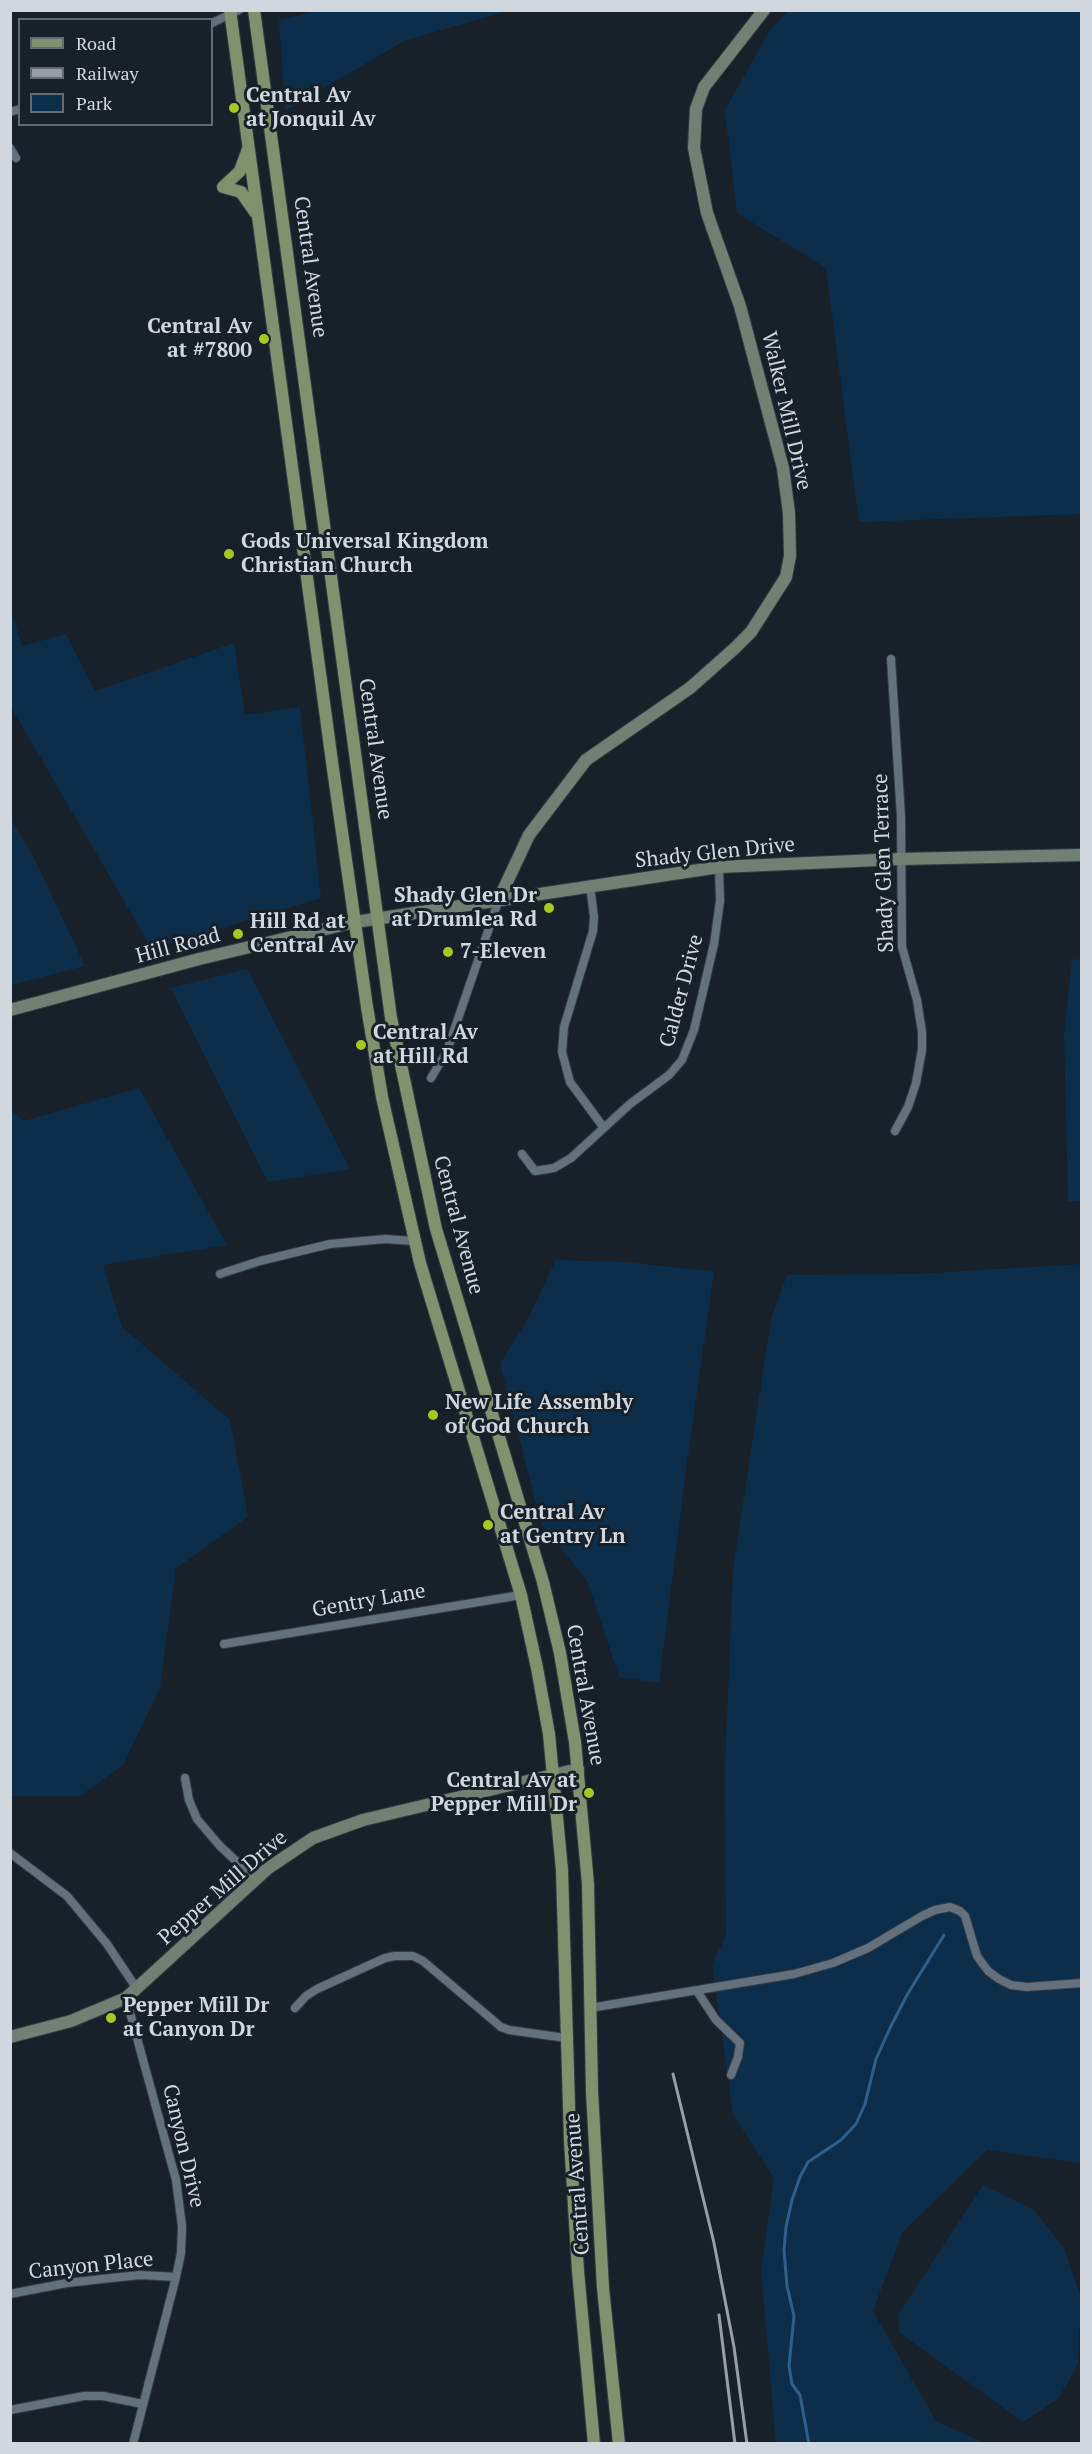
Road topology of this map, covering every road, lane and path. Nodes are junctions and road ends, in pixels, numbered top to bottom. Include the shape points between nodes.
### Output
1 (254, 10) edge
2 (764, 10) edge
3 (233, 12) edge
4 (213, 22) edge
5 (249, 142) junction
6 (10, 148) edge
7 (16, 158) dead end
8 (259, 218) junction
9 (891, 659) dead end
10 (1082, 855) edge
11 (900, 859) junction
12 (719, 867) junction
13 (590, 886) junction
14 (499, 899) junction
15 (378, 918) junction
16 (355, 922) junction
17 (10, 1010) edge
18 (431, 1078) dead end
19 (604, 1128) junction
20 (895, 1131) dead end
21 (522, 1154) dead end
22 (414, 1241) junction
23 (220, 1274) dead end
24 (520, 1594) junction
25 (224, 1644) dead end
26 (579, 1770) junction
27 (554, 1775) junction
28 (185, 1778) dead end
29 (10, 1853) edge
30 (256, 1880) junction
31 (1082, 1983) edge
32 (137, 1989) junction
33 (697, 1991) junction
34 (126, 1998) junction
35 (295, 2008) dead end
36 (590, 2008) junction
37 (10, 2037) edge
38 (566, 2038) junction
39 (732, 2074) dead end
40 (176, 2277) junction
41 (10, 2294) edge
42 (143, 2404) junction
43 (10, 2410) edge
44 (133, 2444) edge
45 (594, 2444) edge
46 (619, 2444) edge

1 - 15 main road, Central Avenue
2 - 14 street, Walker Mill Drive via 704,87 696,109 694,148 707,213 740,306 783,468 789,513 790,556 786,577 751,632 735,648 690,687 586,760 529,835
3 - 4 street
3 - 5 main road, Central Avenue
5 - 8 main road, Central Avenue
5 - 8 main road via 240,171 223,186 242,192
6 - 7 street
8 - 16 main road, Central Avenue
9 - 11 street, Shady Glen Terrace via 902,817
10 - 11 street, Shady Glen Drive
11 - 12 street, Shady Glen Drive
11 - 20 street, Shady Glen Terrace via 902,947 921,1019 922,1050 912,1095
12 - 13 street, Shady Glen Drive
12 - 19 street, Calder Drive via 718,924 687,1052 669,1075
13 - 14 street, Shady Glen Drive
13 - 19 street via 593,931 564,1027 562,1052 570,1082
14 - 15 street, Shady Glen Drive
14 - 18 street, Walker Mill Drive via 447,1051
15 - 16 street, Shady Glen Drive
15 - 26 main road, Central Avenue via 393,1027 436,1229 543,1582 564,1673
16 - 17 street, Hill Road
16 - 22 main road, Central Avenue via 382,1097
19 - 21 street, Calder Drive via 554,1168 535,1171
22 - 23 street via 385,1239 330,1244
22 - 24 main road, Central Avenue
24 - 25 street, Gentry Lane
24 - 27 main road, Central Avenue via 537,1668
26 - 27 street, Pepper Mill Drive
26 - 36 main road, Central Avenue via 588,1884
27 - 30 street, Pepper Mill Drive via 333,1830 306,1842
27 - 38 main road, Central Avenue via 562,1869
28 - 30 street via 197,1819
29 - 32 street via 67,1896 107,1944
30 - 32 street, Pepper Mill Drive
31 - 33 street via 1027,1987 999,1979 976,1956 964,1916 950,1908 929,1913 833,1963
32 - 34 street, Pepper Mill Drive
33 - 36 street
33 - 39 street via 716,2020 740,2043
34 - 37 street, Pepper Mill Drive via 71,2021
34 - 40 street, Canyon Drive via 179,2194 182,2236
35 - 38 street via 317,1989 385,1958 413,1956 501,2027
36 - 46 main road, Central Avenue via 603,2288
38 - 45 main road, Central Avenue via 578,2271
40 - 41 street, Canyon Place via 140,2275
40 - 42 street, Canyon Drive
42 - 43 street via 84,2396
42 - 44 street, Canyon Drive

